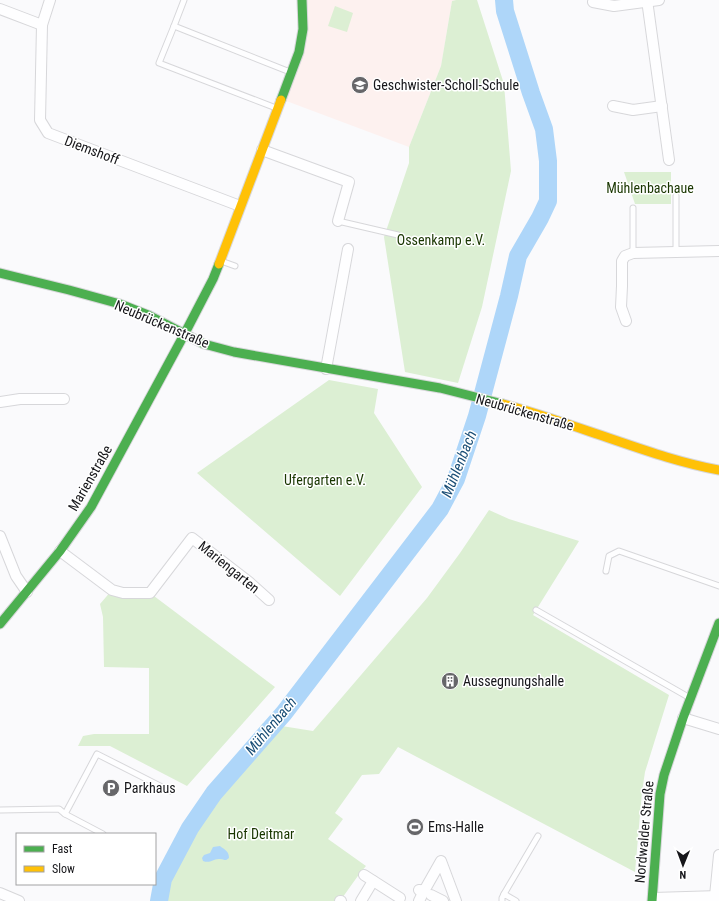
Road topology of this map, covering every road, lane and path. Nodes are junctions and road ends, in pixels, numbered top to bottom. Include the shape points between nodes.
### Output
1 (50, 0) edge
2 (184, 0) edge
3 (302, 0) edge
4 (659, 0) edge
5 (648, 1) edge
6 (593, 2) dead end
7 (0, 9) edge
8 (42, 25) junction
9 (174, 26) junction
10 (291, 72) junction
11 (613, 106) dead end
12 (662, 106) junction
13 (278, 109) junction
14 (262, 150) junction
15 (669, 160) dead end
16 (676, 196) dead end
17 (240, 206) junction
18 (633, 208) dead end
19 (338, 221) joint
20 (398, 235) dead end
21 (348, 249) dead end
22 (719, 251) edge
23 (632, 252) junction
24 (676, 252) junction
25 (220, 261) junction
26 (234, 266) dead end
27 (0, 273) edge
28 (626, 321) dead end
29 (185, 333) junction
30 (326, 369) junction
31 (64, 399) dead end
32 (0, 402) edge
33 (719, 470) edge
34 (0, 536) edge
35 (60, 551) junction
36 (606, 571) dead end
37 (719, 586) edge
38 (27, 592) junction
39 (269, 600) dead end
40 (536, 610) dead end
41 (719, 622) edge
42 (0, 624) edge
43 (691, 698) junction
44 (683, 718) junction
45 (719, 729) edge
46 (170, 791) dead end
47 (0, 810) edge
48 (65, 814) junction
49 (100, 833) edge
50 (538, 836) dead end
51 (719, 855) edge
52 (364, 875) dead end
53 (374, 881) junction
54 (425, 892) junction
55 (0, 893) edge
56 (504, 894) junction
57 (717, 896) edge
58 (400, 898) dead end
59 (652, 899) edge
60 (19, 901) edge
61 (361, 901) edge
62 (419, 901) edge
63 (443, 901) edge
64 (456, 901) edge
65 (502, 901) edge
66 (516, 901) edge

1 - 8 street, Diemshoff
2 - 9 lane
3 - 10 street via 303,29 299,52
4 - 5 street
5 - 6 street via 614,6
5 - 12 street
7 - 8 street
8 - 17 street, Diemshoff via 40,120 48,133
9 - 10 lane
9 - 13 lane via 159,63
10 - 13 street
11 - 12 street via 633,110
12 - 15 street
13 - 14 street
14 - 17 street
14 - 19 street via 349,182
16 - 24 lane
17 - 25 street
18 - 23 lane
19 - 20 lane
21 - 30 street
22 - 24 street
23 - 24 street
23 - 28 street via 622,261 621,307
25 - 26 lane
25 - 29 street
27 - 29 street, Neubrückenstraße via 120,304
29 - 30 street, Neubrückenstraße via 204,344 234,352
29 - 35 street, Marienstraße via 91,507
30 - 33 street, Neubrückenstraße via 460,393 571,425 703,468
31 - 32 street via 20,399
34 - 38 street via 16,576
35 - 38 street, Marienstraße
35 - 39 street, Mariengarten via 112,590 123,593 150,593 192,538
36 - 37 lane via 609,556 619,551
38 - 42 street, Marienstraße
40 - 43 lane
41 - 43 street, Nordwalder Straße
43 - 44 street, Nordwalder Straße
44 - 45 street
44 - 59 street, Nordwalder Straße via 661,788
46 - 48 lane via 97,754
47 - 48 lane via 58,809
48 - 49 lane
50 - 56 lane
51 - 57 street
52 - 53 street
53 - 58 street
53 - 61 street
54 - 62 street
54 - 63 street
54 - 64 street via 441,861
55 - 60 street
56 - 65 lane
56 - 66 lane
57 - 59 street

